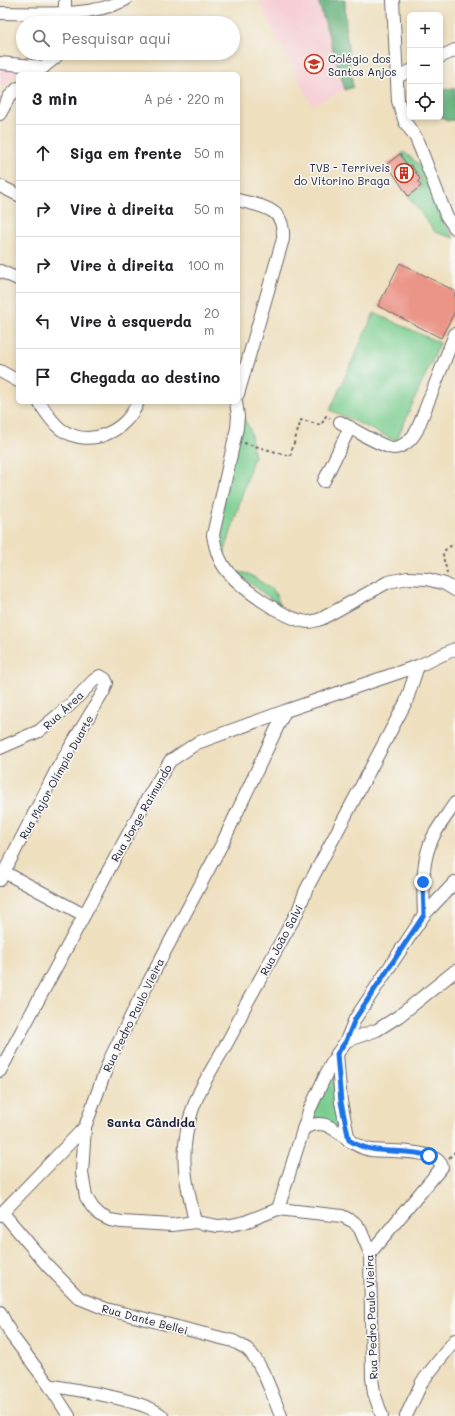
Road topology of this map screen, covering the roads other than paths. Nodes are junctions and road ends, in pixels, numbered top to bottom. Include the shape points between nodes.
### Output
1 (65, 0) edge
2 (125, 0) edge
3 (393, 0) edge
4 (0, 13) edge
5 (39, 16) edge
6 (65, 16) edge
7 (71, 16) edge
8 (455, 50) edge
9 (443, 56) edge
10 (52, 60) edge
11 (0, 63) edge
12 (44, 66) junction
13 (36, 72) edge
14 (407, 72) edge
15 (397, 77) junction
16 (16, 90) edge
17 (0, 114) edge
18 (0, 186) edge
19 (16, 194) edge
20 (240, 201) edge
21 (455, 228) edge
22 (0, 271) edge
23 (16, 278) edge
24 (455, 334) edge
25 (0, 371) edge
26 (16, 380) edge
27 (240, 387) edge
28 (40, 404) edge
29 (137, 404) edge
30 (236, 404) edge
31 (324, 481) dead end
32 (450, 587) edge
33 (455, 649) edge
34 (418, 666) junction
35 (100, 676) joint
36 (285, 710) junction
37 (0, 748) edge
38 (455, 803) edge
39 (2, 876) edge
40 (455, 882) edge
41 (84, 915) junction
42 (424, 915) junction
43 (455, 971) edge
44 (346, 1041) junction
45 (337, 1054) junction
46 (0, 1071) edge
47 (85, 1127) junction
48 (303, 1129) junction
49 (349, 1140) junction
50 (278, 1209) junction
51 (1, 1214) edge
52 (195, 1222) junction
53 (370, 1253) junction
54 (0, 1312) edge
55 (455, 1340) edge
56 (50, 1385) junction
57 (69, 1416) edge
58 (162, 1416) edge
59 (281, 1416) edge
60 (382, 1416) edge
61 (406, 1416) edge

1 - 6 street
2 - 7 street via 106,8
3 - 15 street
4 - 5 street
8 - 9 street
10 - 12 street
11 - 12 street
12 - 13 street
14 - 15 street
15 - 21 street via 398,101 405,122 416,138 446,215
16 - 17 street
18 - 19 street
20 - 27 street via 274,211 284,228
22 - 23 street
24 - 31 street via 417,430 409,441 399,447 388,447 345,425
25 - 26 street
28 - 29 street via 62,430 90,439 110,433 122,425
30 - 32 street via 238,428 213,535 215,547 228,572 247,589 284,614 309,622 321,620 388,582 427,578
33 - 34 street, Rua Jorge Raimundo
34 - 36 street, Rua Jorge Raimundo
34 - 52 street, Rua João Salvi via 406,702 306,890 298,911 201,1089 191,1115 185,1144 186,1176
35 - 37 street, Rua Área via 39,732
35 - 39 street, Rua Major Olímpio Duarte via 107,683 104,691 57,769
36 - 41 street, Rua Jorge Raimundo via 198,743 170,762
36 - 47 street, Rua Pedro Paulo Vieira via 222,844 108,1061
38 - 42 street via 433,837 426,859 423,882
39 - 41 street
40 - 42 street
41 - 46 street, Rua Jorge Raimundo
42 - 44 street via 355,1019
43 - 44 street via 399,1016 377,1030
44 - 45 street
45 - 48 street
45 - 49 street via 341,1102
47 - 51 street
47 - 52 street, Rua Pedro Paulo Vieira via 82,1173 86,1197 100,1215 122,1222 172,1225
48 - 49 street via 310,1124 321,1123
48 - 50 street
49 - 53 street via 369,1150 419,1153 433,1158 441,1163 442,1167
50 - 52 street, Rua Pedro Paulo Vieira via 231,1225 218,1226
50 - 53 street, Rua Pedro Paulo Vieira via 342,1216 354,1222 360,1229
51 - 59 street, Rua Dante Bellei via 79,1298 106,1310 233,1341 246,1348 260,1367
53 - 60 street, Rua Pedro Paulo Vieira via 372,1378
54 - 56 street via 12,1336
55 - 61 street via 422,1382
56 - 57 street
56 - 58 street via 119,1398 155,1410

